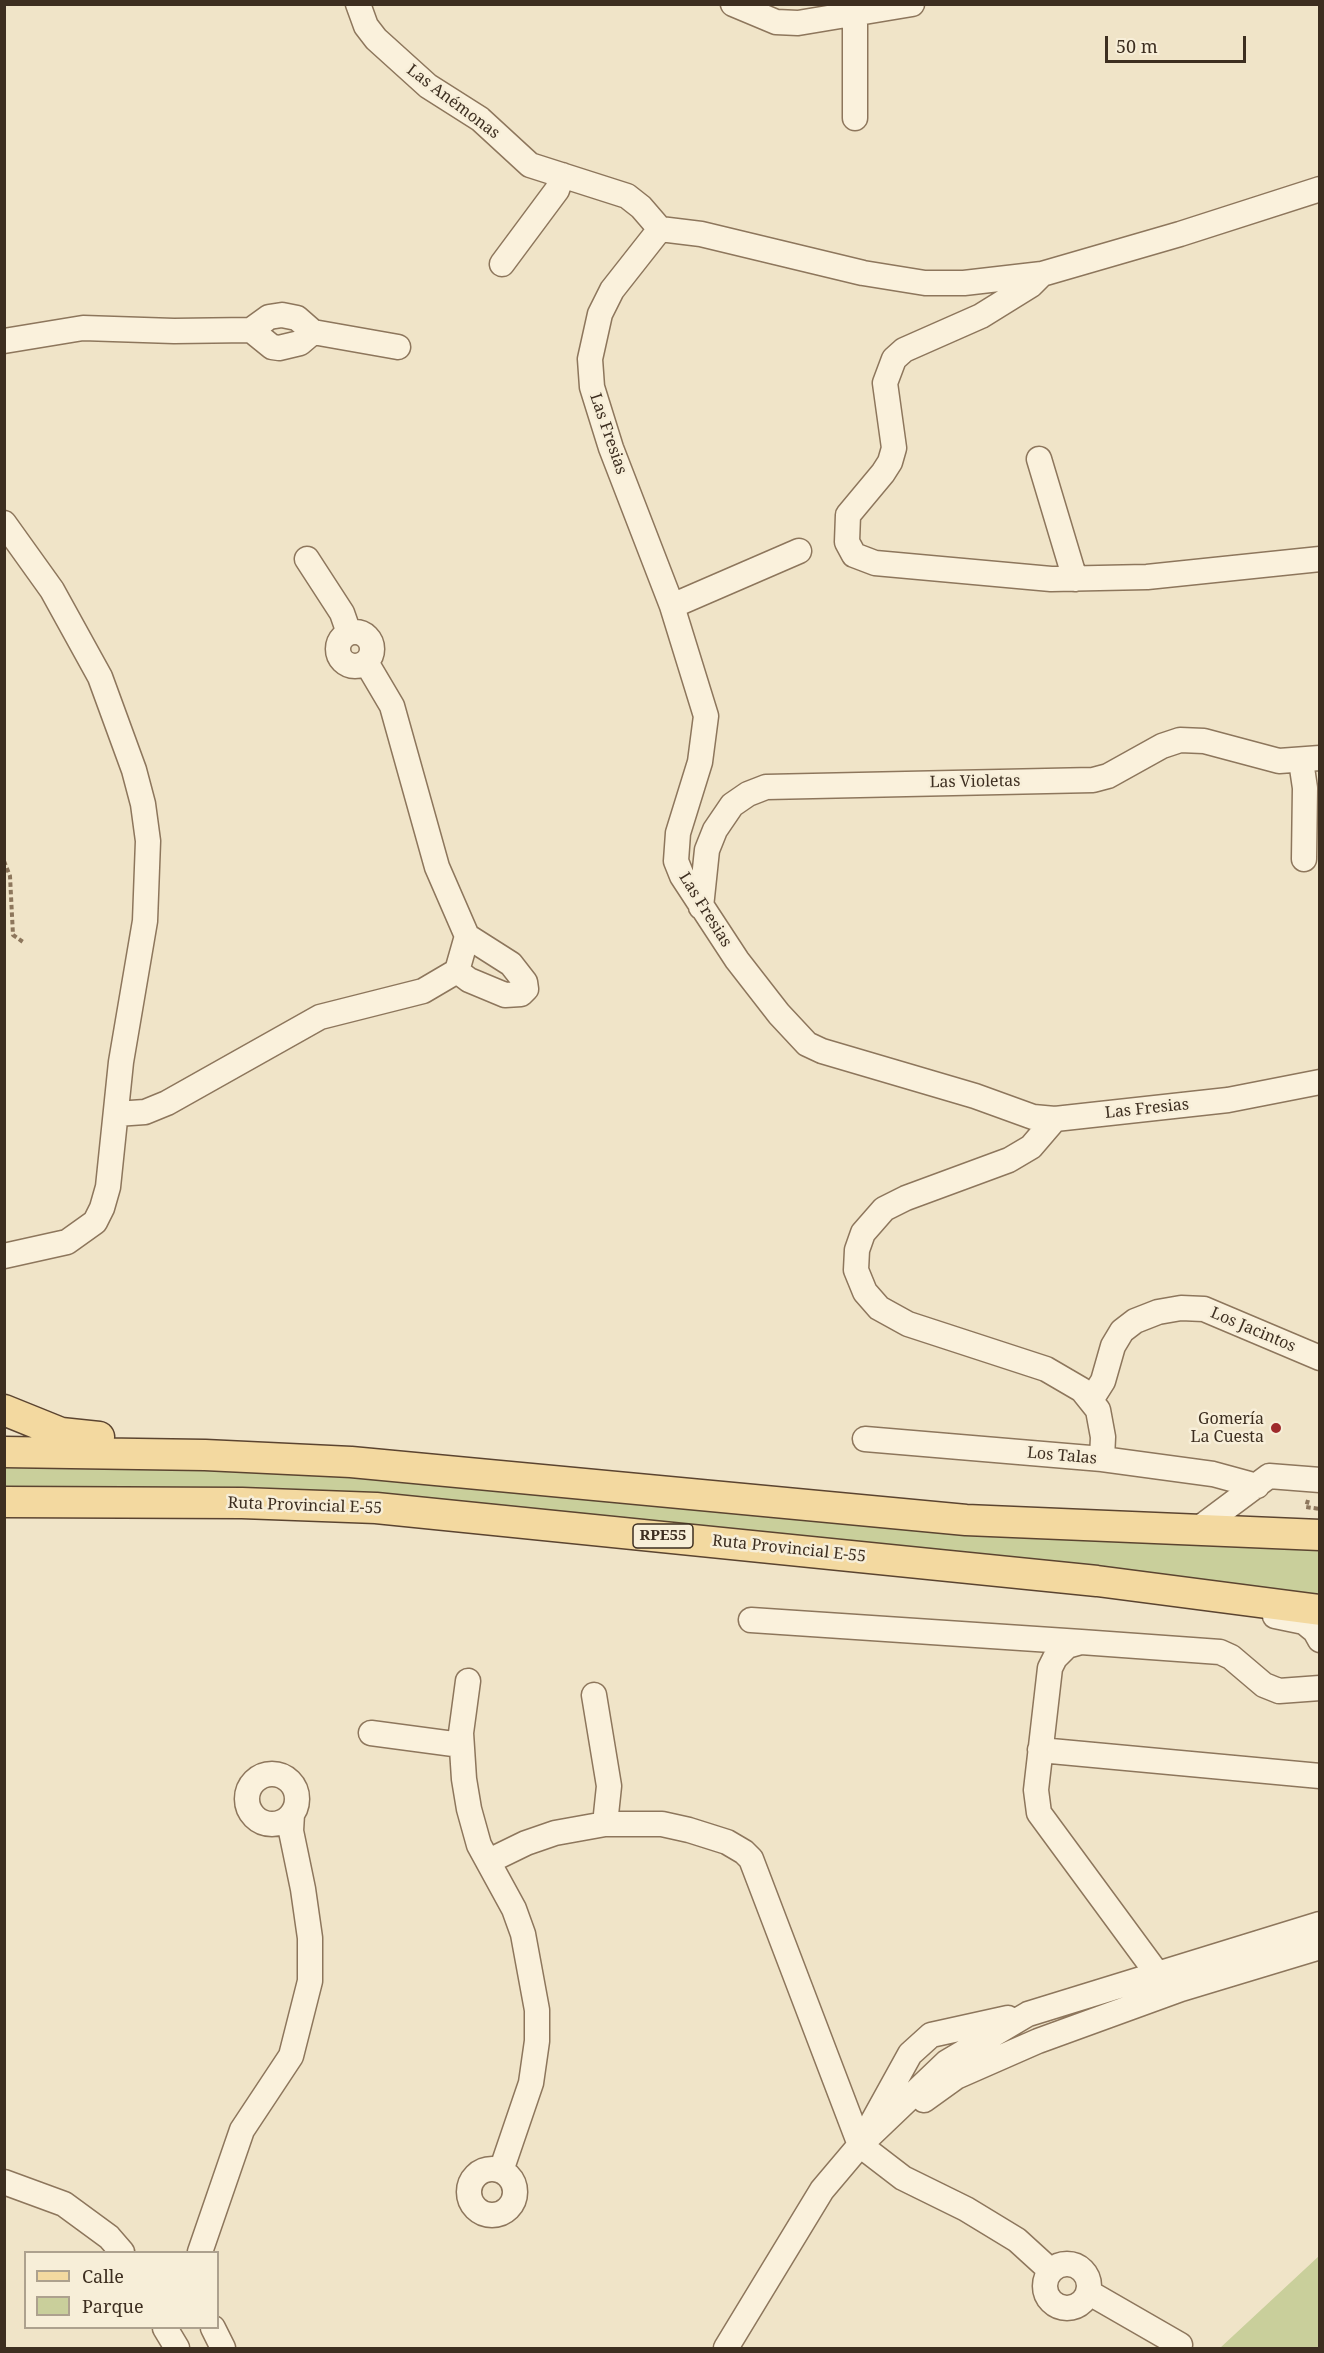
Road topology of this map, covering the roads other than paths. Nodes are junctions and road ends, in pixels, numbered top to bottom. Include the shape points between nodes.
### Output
1 (358, 4) edge
2 (733, 4) edge
3 (912, 4) edge
4 (861, 11) edge
5 (778, 13) edge
6 (855, 118) dead end
7 (562, 175) junction
8 (1320, 189) edge
9 (660, 229) junction
10 (502, 264) dead end
11 (1042, 274) junction
12 (251, 330) junction
13 (313, 332) junction
14 (4, 341) edge
15 (398, 347) dead end
16 (1039, 459) dead end
17 (4, 523) edge
18 (799, 551) dead end
19 (308, 559) dead end
20 (1320, 559) edge
21 (1075, 579) junction
22 (672, 606) junction
23 (1310, 760) edge
24 (1304, 859) dead end
25 (701, 907) junction
26 (467, 936) junction
27 (457, 971) junction
28 (1320, 1082) edge
29 (116, 1114) junction
30 (1055, 1119) junction
31 (11, 1254) edge
32 (1320, 1358) edge
33 (1091, 1400) junction
34 (4, 1410) edge
35 (865, 1439) dead end
36 (4, 1452) edge
37 (1102, 1459) junction
38 (351, 1462) junction
39 (1257, 1485) junction
40 (1316, 1490) edge
41 (4, 1502) edge
42 (1198, 1529) junction
43 (1320, 1535) edge
44 (751, 1620) dead end
45 (1319, 1629) edge
46 (1081, 1642) junction
47 (468, 1681) dead end
48 (1320, 1685) edge
49 (594, 1695) dead end
50 (370, 1733) dead end
51 (461, 1745) junction
52 (1040, 1750) junction
53 (1320, 1776) edge
54 (287, 1822) dead end
55 (605, 1824) junction
56 (489, 1861) junction
57 (1320, 1924) edge
58 (1320, 1947) edge
59 (1156, 1972) junction
60 (1181, 1989) junction
61 (1028, 2013) junction
62 (1038, 2041) junction
63 (860, 2145) junction
64 (501, 2171) dead end
65 (4, 2182) edge
66 (120, 2251) edge
67 (201, 2251) edge
68 (1051, 2271) junction
69 (1088, 2292) junction
70 (166, 2329) edge
71 (213, 2329) edge
72 (1180, 2345) dead end
73 (177, 2349) edge
74 (223, 2349) edge
75 (726, 2349) edge

1 - 7 street, Las Anémonas via 376,39 428,86 480,119 530,165
2 - 5 street
3 - 4 street
4 - 5 street via 798,23
4 - 6 street
7 - 9 street, Las Anémonas via 627,196
7 - 10 street via 557,190
8 - 11 street
9 - 11 street via 685,230 863,273 925,283
9 - 22 street, Las Fresias via 612,290 594,336 590,367 592,387 611,448
11 - 21 street via 981,316 894,358 885,383 894,448 890,462 848,515 847,542 854,555 864,561
12 - 13 street via 269,317 282,315 297,318
12 - 13 street via 279,348 300,343
12 - 14 street via 83,328
13 - 15 street
16 - 21 street
17 - 29 street via 52,590 100,677 120,726 143,804 148,841 145,921
18 - 22 street
19 - 26 street via 342,613 349,633 339,642 341,659 356,666 366,662 392,706 437,867
20 - 21 street via 1147,577
22 - 25 street, Las Fresias via 706,716 700,762 676,846 682,876
23 - 24 street via 1305,788
23 - 25 street, Las Violetas via 1279,761 1204,741 1180,740 1093,780 766,788 732,805 715,830 707,850
25 - 30 street, Las Fresias via 778,1014 807,1044 822,1052 1033,1116
26 - 27 street
26 - 27 street via 511,964 526,989 522,994 505,995
27 - 29 street via 423,991 320,1017 167,1103 145,1113
28 - 30 street, Las Fresias via 1228,1101
29 - 31 street via 108,1187 95,1222 67,1242
30 - 33 street via 1031,1147 1009,1160 884,1209 863,1233 856,1270 865,1292 879,1308 952,1340 1046,1369 1074,1384
32 - 33 street, Los Jacintos via 1204,1310 1170,1310 1135,1321 1122,1331 1113,1346 1103,1381
33 - 37 street via 1098,1410
34 - 38 main road via 61,1433 277,1443
35 - 37 street, Los Talas
36 - 38 main road
37 - 39 street, Los Talas via 1212,1474
38 - 42 main road via 966,1520
39 - 40 street via 1269,1476
39 - 42 street
41 - 45 main road, Ruta Provincial E-55 / RPE55 via 376,1508 1097,1581
42 - 43 main road
44 - 46 street
46 - 48 street via 1220,1652 1280,1691
46 - 52 street via 1067,1646 1050,1668
47 - 51 street
49 - 55 street via 609,1786
50 - 51 street
51 - 56 street via 473,1825
52 - 53 street
52 - 59 street via 1037,1805 1044,1822
54 - 67 street via 307,1918 310,1981 291,2056 242,2130
55 - 56 street via 555,1833
55 - 63 street via 662,1824 689,1830 727,1842 751,1859
56 - 64 street via 523,1934 537,2010 531,2083
57 - 59 street
58 - 60 street
59 - 60 street
59 - 61 street
60 - 62 street
61 - 62 street
61 - 63 street via 947,2062
62 - 63 street via 956,2078
63 - 68 street via 903,2178 1017,2240
63 - 75 street via 807,2211
65 - 66 street via 64,2204 109,2237
68 - 69 street via 1064,2265 1078,2267 1088,2278
68 - 69 street via 1046,2291 1059,2306 1074,2307
69 - 72 street
70 - 73 street
71 - 74 street

